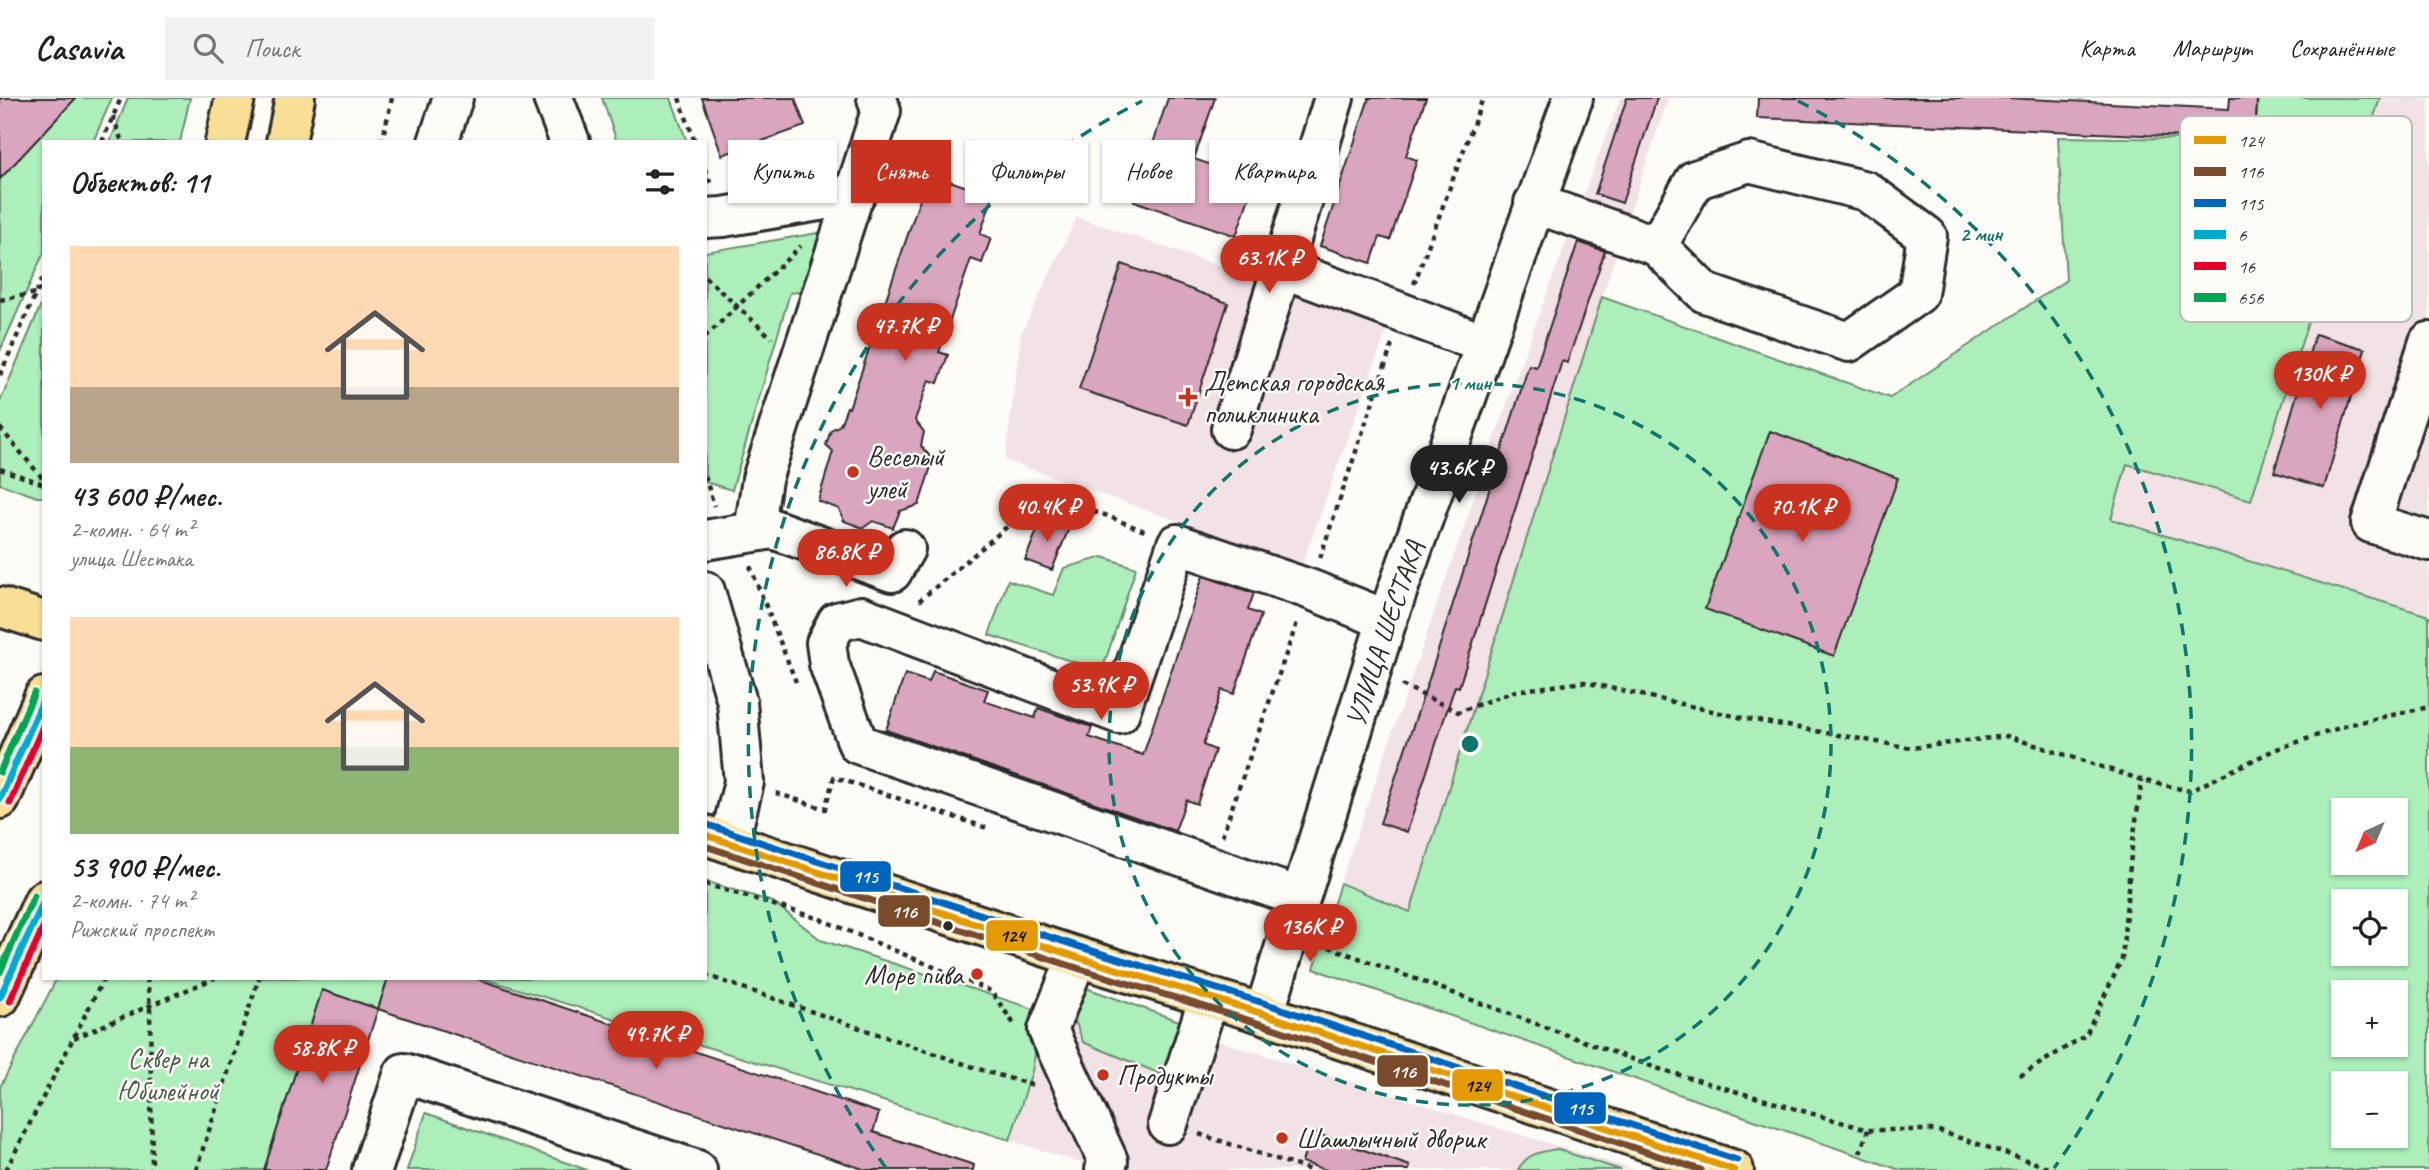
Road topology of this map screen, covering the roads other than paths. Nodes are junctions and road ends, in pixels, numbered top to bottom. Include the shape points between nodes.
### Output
1 (235, 98) edge
2 (295, 98) edge
3 (453, 98) edge
4 (553, 98) edge
5 (877, 98) edge
6 (1334, 98) edge
7 (1573, 98) edge
8 (225, 140) edge
9 (286, 140) edge
10 (439, 140) edge
11 (569, 140) edge
12 (872, 140) edge
13 (851, 196) edge
14 (852, 203) edge
15 (1534, 203) junction
16 (707, 218) edge
17 (1657, 246) junction
18 (1282, 268) junction
19 (2429, 342) edge
20 (1485, 344) junction
21 (1231, 429) dead end
22 (732, 535) edge
23 (2429, 541) edge
24 (905, 549) dead end
25 (707, 598) edge
26 (0, 607) edge
27 (42, 620) edge
28 (1387, 620) junction
29 (42, 702) edge
30 (0, 799) edge
31 (717, 839) edge
32 (1299, 897) junction
33 (42, 904) edge
34 (1077, 957) junction
35 (0, 997) edge
36 (1209, 997) junction
37 (1264, 1014) junction
38 (1168, 1124) road end
39 (372, 1170) edge
40 (697, 1170) edge
41 (1105, 1170) edge
42 (1734, 1170) edge

1 - 8 main road
2 - 9 main road
3 - 10 street
4 - 11 street
5 - 12 street via 881,111
6 - 18 street
7 - 15 street, УЛИЦА ШЕСТАКА
13 - 16 street
14 - 22 street via 762,480
15 - 17 street
15 - 20 street, УЛИЦА ШЕСТАКА
17 - 17 street via 1706,293 1849,342 1918,294 1927,236 1866,191 1748,162 1695,180
18 - 20 street
18 - 21 street
19 - 23 street via 2371,523
20 - 28 street, УЛИЦА ШЕСТАКА
22 - 24 street via 772,529 892,572
25 - 31 street via 737,702 744,782
26 - 27 main road
28 - 32 street, УЛИЦА ШЕСТАКА
28 - 32 street via 1177,544 1119,713 860,616 838,622 826,643 858,744
29 - 30 main road
31 - 34 main road
32 - 37 street, УЛИЦА ШЕСТАКА
33 - 35 main road
34 - 36 main road
34 - 41 street via 1048,1030 1108,1161
36 - 37 main road
36 - 38 street
37 - 42 main road
39 - 40 street via 404,1073

